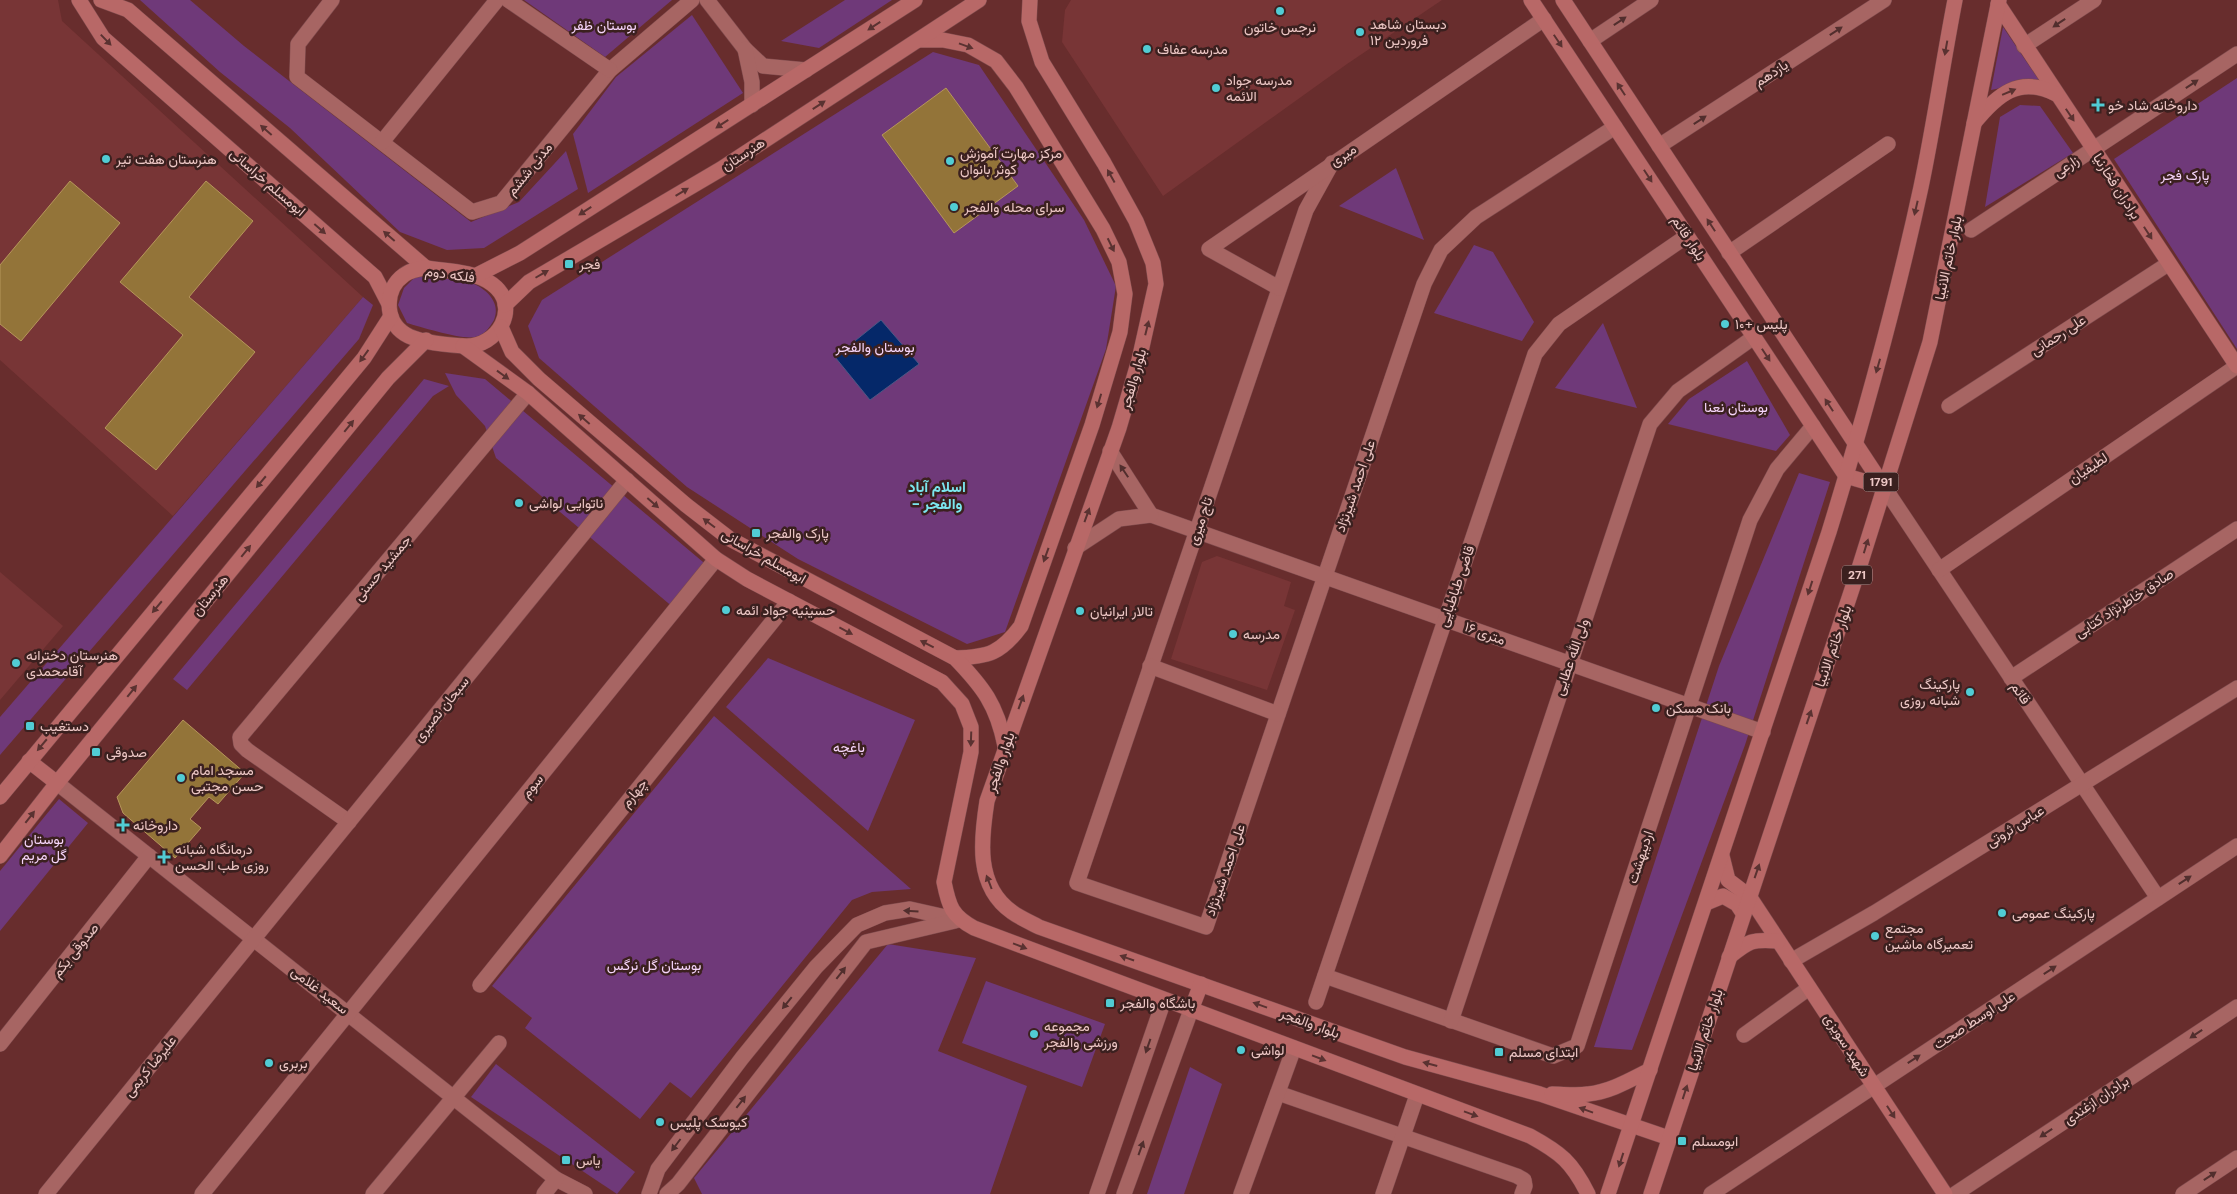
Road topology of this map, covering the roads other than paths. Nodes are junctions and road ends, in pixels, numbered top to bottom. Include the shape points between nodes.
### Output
1 (79, 0) edge
2 (101, 0) edge
3 (332, 0) edge
4 (497, 0) edge
5 (508, 0) edge
6 (692, 0) edge
7 (707, 0) edge
8 (915, 0) edge
9 (979, 0) edge
10 (1030, 0) edge
11 (1531, 0) edge
12 (1563, 0) edge
13 (1651, 0) edge
14 (1884, 0) edge
15 (1955, 0) edge
16 (2094, 0) edge
17 (1999, 2) edge
18 (1544, 19) junction
19 (918, 40) junction
20 (1590, 41) junction
21 (2024, 46) junction
22 (745, 49) junction
23 (2237, 54) edge
24 (610, 70) junction
25 (806, 70) junction
26 (2056, 94) junction
27 (752, 105) junction
28 (1973, 124) junction
29 (1615, 126) junction
30 (382, 142) junction
31 (1888, 144) dead end
32 (1659, 146) junction
33 (2092, 148) junction
34 (1332, 162) junction
35 (1971, 230) dead end
36 (1687, 236) junction
37 (1729, 254) junction
38 (2168, 264) junction
39 (426, 268) junction
40 (474, 276) junction
41 (1279, 288) junction
42 (505, 305) junction
43 (390, 310) junction
44 (501, 327) junction
45 (1754, 337) junction
46 (426, 340) junction
47 (464, 346) junction
48 (2237, 366) edge
49 (528, 393) junction
50 (1948, 406) dead end
51 (1813, 426) junction
52 (1855, 446) junction
53 (1110, 451) junction
54 (1846, 476) junction
55 (627, 480) junction
56 (1884, 487) junction
57 (1151, 515) junction
58 (2237, 529) edge
59 (1196, 531) junction
60 (1076, 548) junction
61 (716, 559) junction
62 (1940, 570) junction
63 (1325, 576) junction
64 (789, 601) junction
65 (1445, 619) junction
66 (955, 658) junction
67 (1569, 663) junction
68 (1150, 666) junction
69 (2011, 678) junction
70 (942, 682) joint
71 (2237, 688) edge
72 (1690, 706) junction
73 (1278, 714) junction
74 (1763, 732) junction
75 (1005, 748) junction
76 (29, 761) junction
77 (56, 783) junction
78 (2082, 784) junction
79 (0, 797) edge
80 (349, 822) junction
81 (2237, 846) edge
82 (0, 856) edge
83 (149, 856) junction
84 (1722, 856) junction
85 (1748, 896) junction
86 (2158, 898) junction
87 (1706, 903) junction
88 (1743, 912) junction
89 (959, 920) junction
90 (1206, 927) joint
91 (254, 938) junction
92 (1778, 941) junction
93 (1729, 957) junction
94 (1791, 961) junction
95 (1173, 974) junction
96 (1325, 976) junction
97 (1201, 984) junction
98 (480, 985) dead end
99 (1809, 988) junction
100 (1164, 1000) junction
101 (1316, 1002) dead end
102 (2237, 1007) edge
103 (1191, 1010) junction
104 (348, 1013) junction
105 (1450, 1021) junction
106 (1744, 1035) dead end
107 (498, 1043) dead end
108 (0, 1044) edge
109 (1294, 1048) junction
110 (1650, 1070) junction
111 (1874, 1086) junction
112 (1278, 1093) junction
113 (1540, 1094) junction
114 (1417, 1095) junction
115 (453, 1096) junction
116 (1632, 1127) junction
117 (1402, 1137) junction
118 (1669, 1138) junction
119 (2237, 1158) edge
120 (556, 1179) junction
121 (1523, 1187) edge
122 (1717, 1192) edge
123 (46, 1194) edge
124 (202, 1194) edge
125 (373, 1194) edge
126 (544, 1194) edge
127 (584, 1194) edge
128 (649, 1194) edge
129 (667, 1194) edge
130 (1097, 1194) edge
131 (1124, 1194) edge
132 (1242, 1194) edge
133 (1383, 1194) edge
134 (1588, 1194) edge
135 (1608, 1194) edge
136 (1651, 1194) edge
137 (1944, 1194) edge
138 (1955, 1194) edge
139 (2183, 1194) edge

1 -> 43 main road, ابومسلم خراسانی via 103,38 375,277
39 -> 2 main road via 128,10
3 - 30 street, مدنی ششم via 298,44 297,77
4 - 30 street
5 - 24 street
6 - 24 street, مدنی ششم
7 - 22 street
8 -> 25 main road
9 - 19 main road, هنرستان
53 -> 10 main road, بلوار والفجر via 1150,316 1156,284 1153,263 1132,213 1042,62 1029,21
11 - 18 main road, بلوار قائم / 1791
12 - 20 main road, بلوار قائم / 1791
20 -> 13 street
32 -> 14 street, یازدهم
15 -> 52 main road via 1921,186 1881,354
16 -> 21 street
17 - 21 main road, برادران فخارنیا
17 - 28 main road, بلوار خاتم الانبیا / 271
18 -> 29 main road, بلوار قائم / 1791
18 - 34 street, میری
42 -> 19 main road, هنرستان via 529,282 721,169
19 -> 66 main road, بلوار والفجر via 968,45 996,61 1016,87 1103,229 1119,262 1125,294 1120,332 1092,425 1021,626 995,651 981,657
32 -> 20 main road, بلوار قائم / 1791
21 - 26 main road, برادران فخارنیا
22 - 25 street via 763,66
22 - 27 street via 752,82
33 -> 23 street, زارعی
24 - 30 street, مدنی ششم via 501,203 472,212
25 - 27 main road
28 -> 26 main road via 1996,98 2007,91 2039,87
26 -> 33 main road, برادران فخارنیا
27 -> 40 main road via 520,253
28 - 56 main road, بلوار خاتم الانبیا / 271 via 1930,342
29 -> 36 main road, بلوار قائم / 1791
29 - 63 street, علی احمد شیرنژاد via 1476,217 1441,250 1424,284
31 - 37 street
37 -> 32 main road, بلوار قائم / 1791
33 - 35 street, زارعی
33 -> 38 main road, برادران فخارنیا
34 - 41 street, تاج میری via 1306,210
34 - 41 street, میری via 1209,248
36 - 45 main road, بلوار قائم / 1791
36 - 65 street, قاضی طباطبایی via 1559,324 1535,354
52 -> 37 main road, بلوار قائم / 1791
38 - 48 main road, برادران فخارنیا
38 - 50 street, علی رحمانی
39 - 40 main road, فلکه دوم
39 - 43 main road, فلکه دوم via 404,275 390,293
40 - 42 main road, فلکه دوم via 494,285
41 - 59 street, تاج میری
42 - 44 main road
43 - 46 main road via 396,326 404,334
43 -> 76 main road via 364,358
44 - 47 main road via 485,343
66 -> 44 main road, ابومسلم خراسانی via 730,539 678,499 539,379 512,352
45 -> 51 main road, بلوار قائم / 1791
45 - 67 street, ولی الله عطایی via 1678,391 1650,424
46 - 47 main road
77 -> 46 main road, هنرستان via 388,378
47 -> 49 main road, ابومسلم خراسانی
48 - 62 street, لطیفیان
49 - 55 main road, ابومسلم خراسانی
49 - 80 street, جمشید حسنی via 240,737 241,744
51 - 54 main road, بلوار قائم / 1791
51 - 72 street, اردیبهشت via 1777,469 1750,520
52 - 54 main road
52 - 56 main road, 1791
57 -> 53 street
60 -> 53 main road, بلوار والفجر
54 - 56 main road, 1791
54 -> 74 main road
55 -> 61 main road, ابومسلم خراسانی
55 - 80 street, سبحان نصیری
56 - 62 street, قائم / 1791
85 -> 56 main road, بلوار خاتم الانبیا / 271
57 - 59 street, ۱۶ متری
57 - 60 street via 1118,519
58 - 69 street, صادق خاطرنژاد کتابی
59 - 63 street, ۱۶ متری
59 - 68 street, تاج میری
75 -> 60 main road, بلوار والفجر
61 - 64 main road, ابومسلم خراسانی
61 - 104 street, سوم
62 - 69 street, قائم / 1791
63 - 65 street, ۱۶ متری
63 - 73 street, علی احمد شیرنژاد
64 -> 70 main road, ابومسلم خراسانی
64 - 98 street, چهارم
65 - 67 street, ۱۶ متری
65 - 96 street, قاضی طباطبایی
66 - 75 main road, ابومسلم خراسانی via 991,702 1000,722
67 - 72 street, ۱۶ متری
67 - 105 street, ولی الله عطایی
68 - 73 street
68 - 90 street, تاج میری via 1077,883
69 - 78 street, قائم / 1791
70 -> 89 main road, بلوار والفجر via 962,704 972,727 971,752 944,882 948,901
71 - 78 street, عباس ثروتی
72 - 74 street, ۱۶ متری
72 - 105 street, اردیبهشت via 1577,1046 1553,1056
73 - 90 street, علی احمد شیرنژاد
74 - 84 main road
95 -> 75 main road, بلوار والفجر via 1039,927 1011,911 993,892 984,869 981,838 987,801
76 - 77 main road
76 - 79 main road
82 -> 77 main road, هنرستان
77 - 83 street, سعید غلامی
78 - 86 street, قائم / 1791
78 - 94 street, عباس ثروتی
80 - 91 street, سبحان نصیری
86 -> 81 street, علی اوسط صحت
83 - 91 street, سعید غلامی
83 - 108 street, صدوقی یکم
84 - 85 main road, شهید سویزی via 1728,880
84 - 87 main road
85 - 88 main road, بلوار خاتم الانبیا / 271
85 - 92 main road, شهید سویزی
111 -> 86 street, علی اوسط صحت
87 - 88 main road via 1723,896
87 - 110 main road
88 - 93 main road, بلوار خاتم الانبیا / 271
89 -> 100 main road
89 -> 128 street via 910,909 884,913 857,925 816,967 742,1058 658,1169
129 -> 89 street via 866,942
91 - 104 street, سعید غلامی
91 - 123 street, علیرضا کریمی
92 - 93 main road via 1749,941
92 - 94 main road, شهید سویزی
118 -> 93 main road, بلوار خاتم الانبیا / 271
94 - 99 main road, شهید سویزی
95 - 97 main road, بلوار والفجر
95 - 100 main road
96 - 101 street, قاضی طباطبایی
96 - 105 street, اردیبهشت
97 - 103 main road
113 -> 97 main road, بلوار والفجر via 1405,1057
99 - 106 street
99 - 111 main road, شهید سویزی
100 - 103 main road
100 -> 130 street
102 -> 138 street, برادران ازغندی
103 - 109 main road
131 -> 103 street
104 - 115 street, سعید غلامی
104 - 124 street, سوم
107 - 115 street
109 - 112 street
109 -> 114 main road
110 - 113 main road via 1602,1092
110 - 116 main road
111 - 122 street, علی اوسط صحت
111 -> 137 main road, شهید سویزی
112 - 117 street
112 - 132 street
116 -> 113 main road, بلوار والفجر
114 - 117 street
114 -> 134 main road via 1530,1136 1557,1150 1576,1171
115 - 120 street, سعید غلامی
115 - 125 street
116 - 118 main road, بلوار والفجر
116 -> 135 main road
117 - 121 street
117 - 133 street
118 - 136 main road, بلوار خاتم الانبیا / 271
139 -> 119 street
120 - 126 street
120 - 127 street, سعید غلامی

